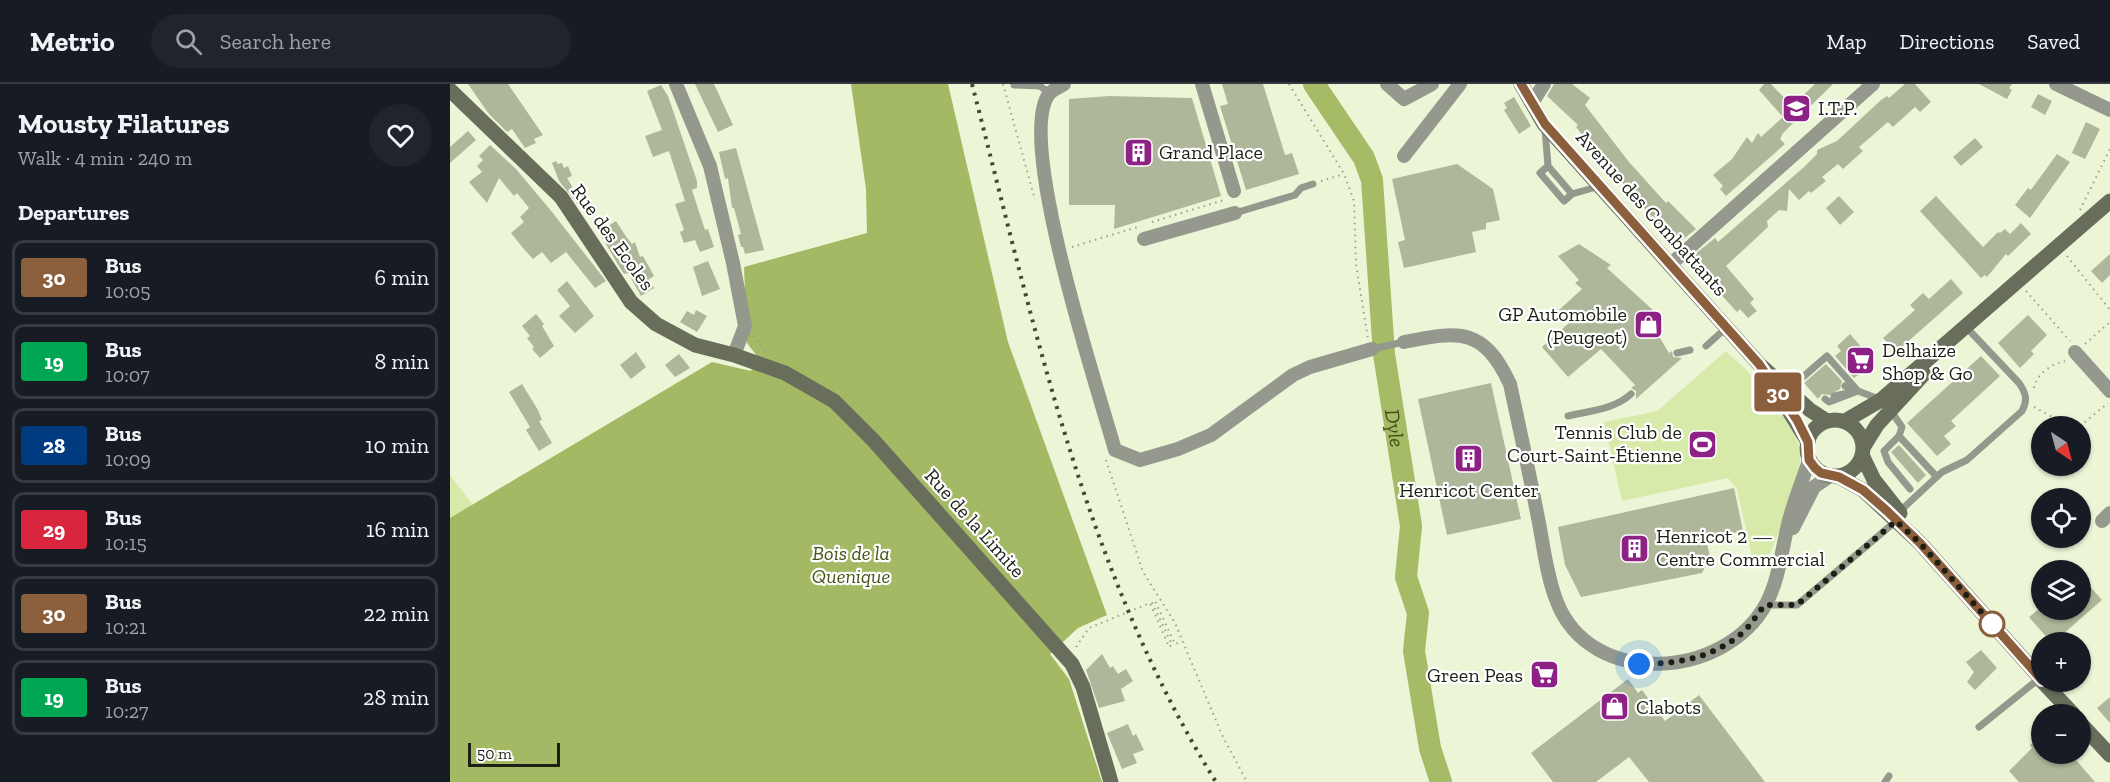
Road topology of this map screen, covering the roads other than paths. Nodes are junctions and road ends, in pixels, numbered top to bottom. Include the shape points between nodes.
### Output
1 (676, 84) edge
2 (1064, 84) edge
3 (1202, 84) edge
4 (1387, 84) edge
5 (1432, 84) edge
6 (1460, 84) edge
7 (1521, 84) edge
8 (1544, 84) edge
9 (1872, 84) edge
10 (2056, 84) edge
11 (1014, 85) edge
12 (450, 90) edge
13 (1049, 93) junction
14 (1532, 103) junction
15 (2110, 110) edge
16 (1545, 124) junction
17 (1404, 156) dead end
18 (1313, 184) road end
19 (1599, 186) junction
20 (1234, 191) dead end
21 (2110, 201) edge
22 (1235, 213) joint
23 (1144, 239) dead end
24 (1671, 264) junction
25 (1726, 328) junction
26 (1967, 328) junction
27 (1404, 342) joint
28 (1706, 346) dead end
29 (1371, 350) joint
30 (1690, 350) dead end
31 (2077, 351) road end
32 (1677, 353) dead end
33 (734, 355) junction
34 (1759, 364) junction
35 (1845, 386) dead end
36 (1788, 390) junction
37 (1858, 391) junction
38 (2110, 391) edge
39 (1631, 394) dead end
40 (1836, 394) dead end
41 (1825, 399) dead end
42 (1886, 406) junction
43 (1568, 416) dead end
44 (1827, 421) junction
45 (1845, 421) junction
46 (1899, 436) junction
47 (1808, 442) junction
48 (1863, 451) junction
49 (1894, 457) dead end
50 (1809, 460) junction
51 (1888, 462) junction
52 (1901, 464) dead end
53 (1894, 470) junction
54 (1834, 476) junction
55 (1912, 476) dead end
56 (1936, 477) junction
57 (1898, 516) junction
58 (1781, 551) junction
59 (1765, 605) junction
60 (2031, 669) edge
61 (2031, 688) edge
62 (2052, 692) edge
63 (2064, 704) edge
64 (1979, 727) dead end
65 (2091, 735) edge
66 (2110, 755) edge
67 (1111, 782) edge

1 - 33 street via 710,166 733,263 745,326
2 - 13 street
3 - 20 street
4 - 5 street via 1404,99
6 - 17 street
7 - 14 main road, Avenue des Combattants
8 - 14 street
9 - 24 street
10 - 15 street
11 - 13 lane via 1040,86
12 - 33 main road, Rue des Ecoles via 561,197 632,302 656,324 695,345
13 - 29 street via 1041,115 1047,200 1115,450 1140,460 1178,449 1211,435 1293,375
14 - 16 main road, Avenue des Combattants
16 - 19 main road, Avenue des Combattants
16 - 19 lane via 1548,166 1572,194
18 - 22 lane via 1300,188 1295,195
19 - 24 main road, Avenue des Combattants
21 - 26 main road
22 - 23 street
24 - 25 main road, Avenue des Combattants
25 - 28 lane
25 - 34 main road, Avenue des Combattants
26 - 42 main road
26 - 56 lane via 2026,392 2026,404 1967,459
27 - 29 lane
27 - 59 street via 1448,333 1479,341 1500,363 1527,436 1548,571 1557,604 1587,642 1616,658 1639,664 1694,660 1741,634
30 - 32 lane
31 - 38 street
33 - 67 main road, Rue de la Limite via 785,373 834,401 1068,660 1083,687
34 - 36 main road, Avenue des Combattants
34 - 47 main road, Avenue des Combattants
35 - 37 lane
36 - 37 lane via 1827,356
36 - 44 main road, Avenue des Combattants
37 - 40 lane
37 - 41 lane via 1828,402
37 - 42 lane
39 - 43 lane via 1623,402
42 - 45 main road
42 - 46 lane via 1902,427
42 - 48 main road
44 - 45 main road
44 - 47 main road via 1812,431
45 - 48 main road via 1860,434
46 - 51 lane via 1884,451
46 - 56 lane via 1905,448
47 - 50 main road
48 - 54 main road via 1854,470
48 - 57 main road via 1874,480
49 - 51 lane
50 - 54 main road via 1821,473
50 - 58 street
51 - 53 lane
52 - 53 lane
53 - 55 lane via 1907,485
54 - 57 main road via 1863,490
54 - 58 street via 1814,487
56 - 57 lane
57 - 59 lane via 1797,605
57 - 60 main road
58 - 59 street
61 - 64 lane
62 - 63 main road
65 - 66 main road

